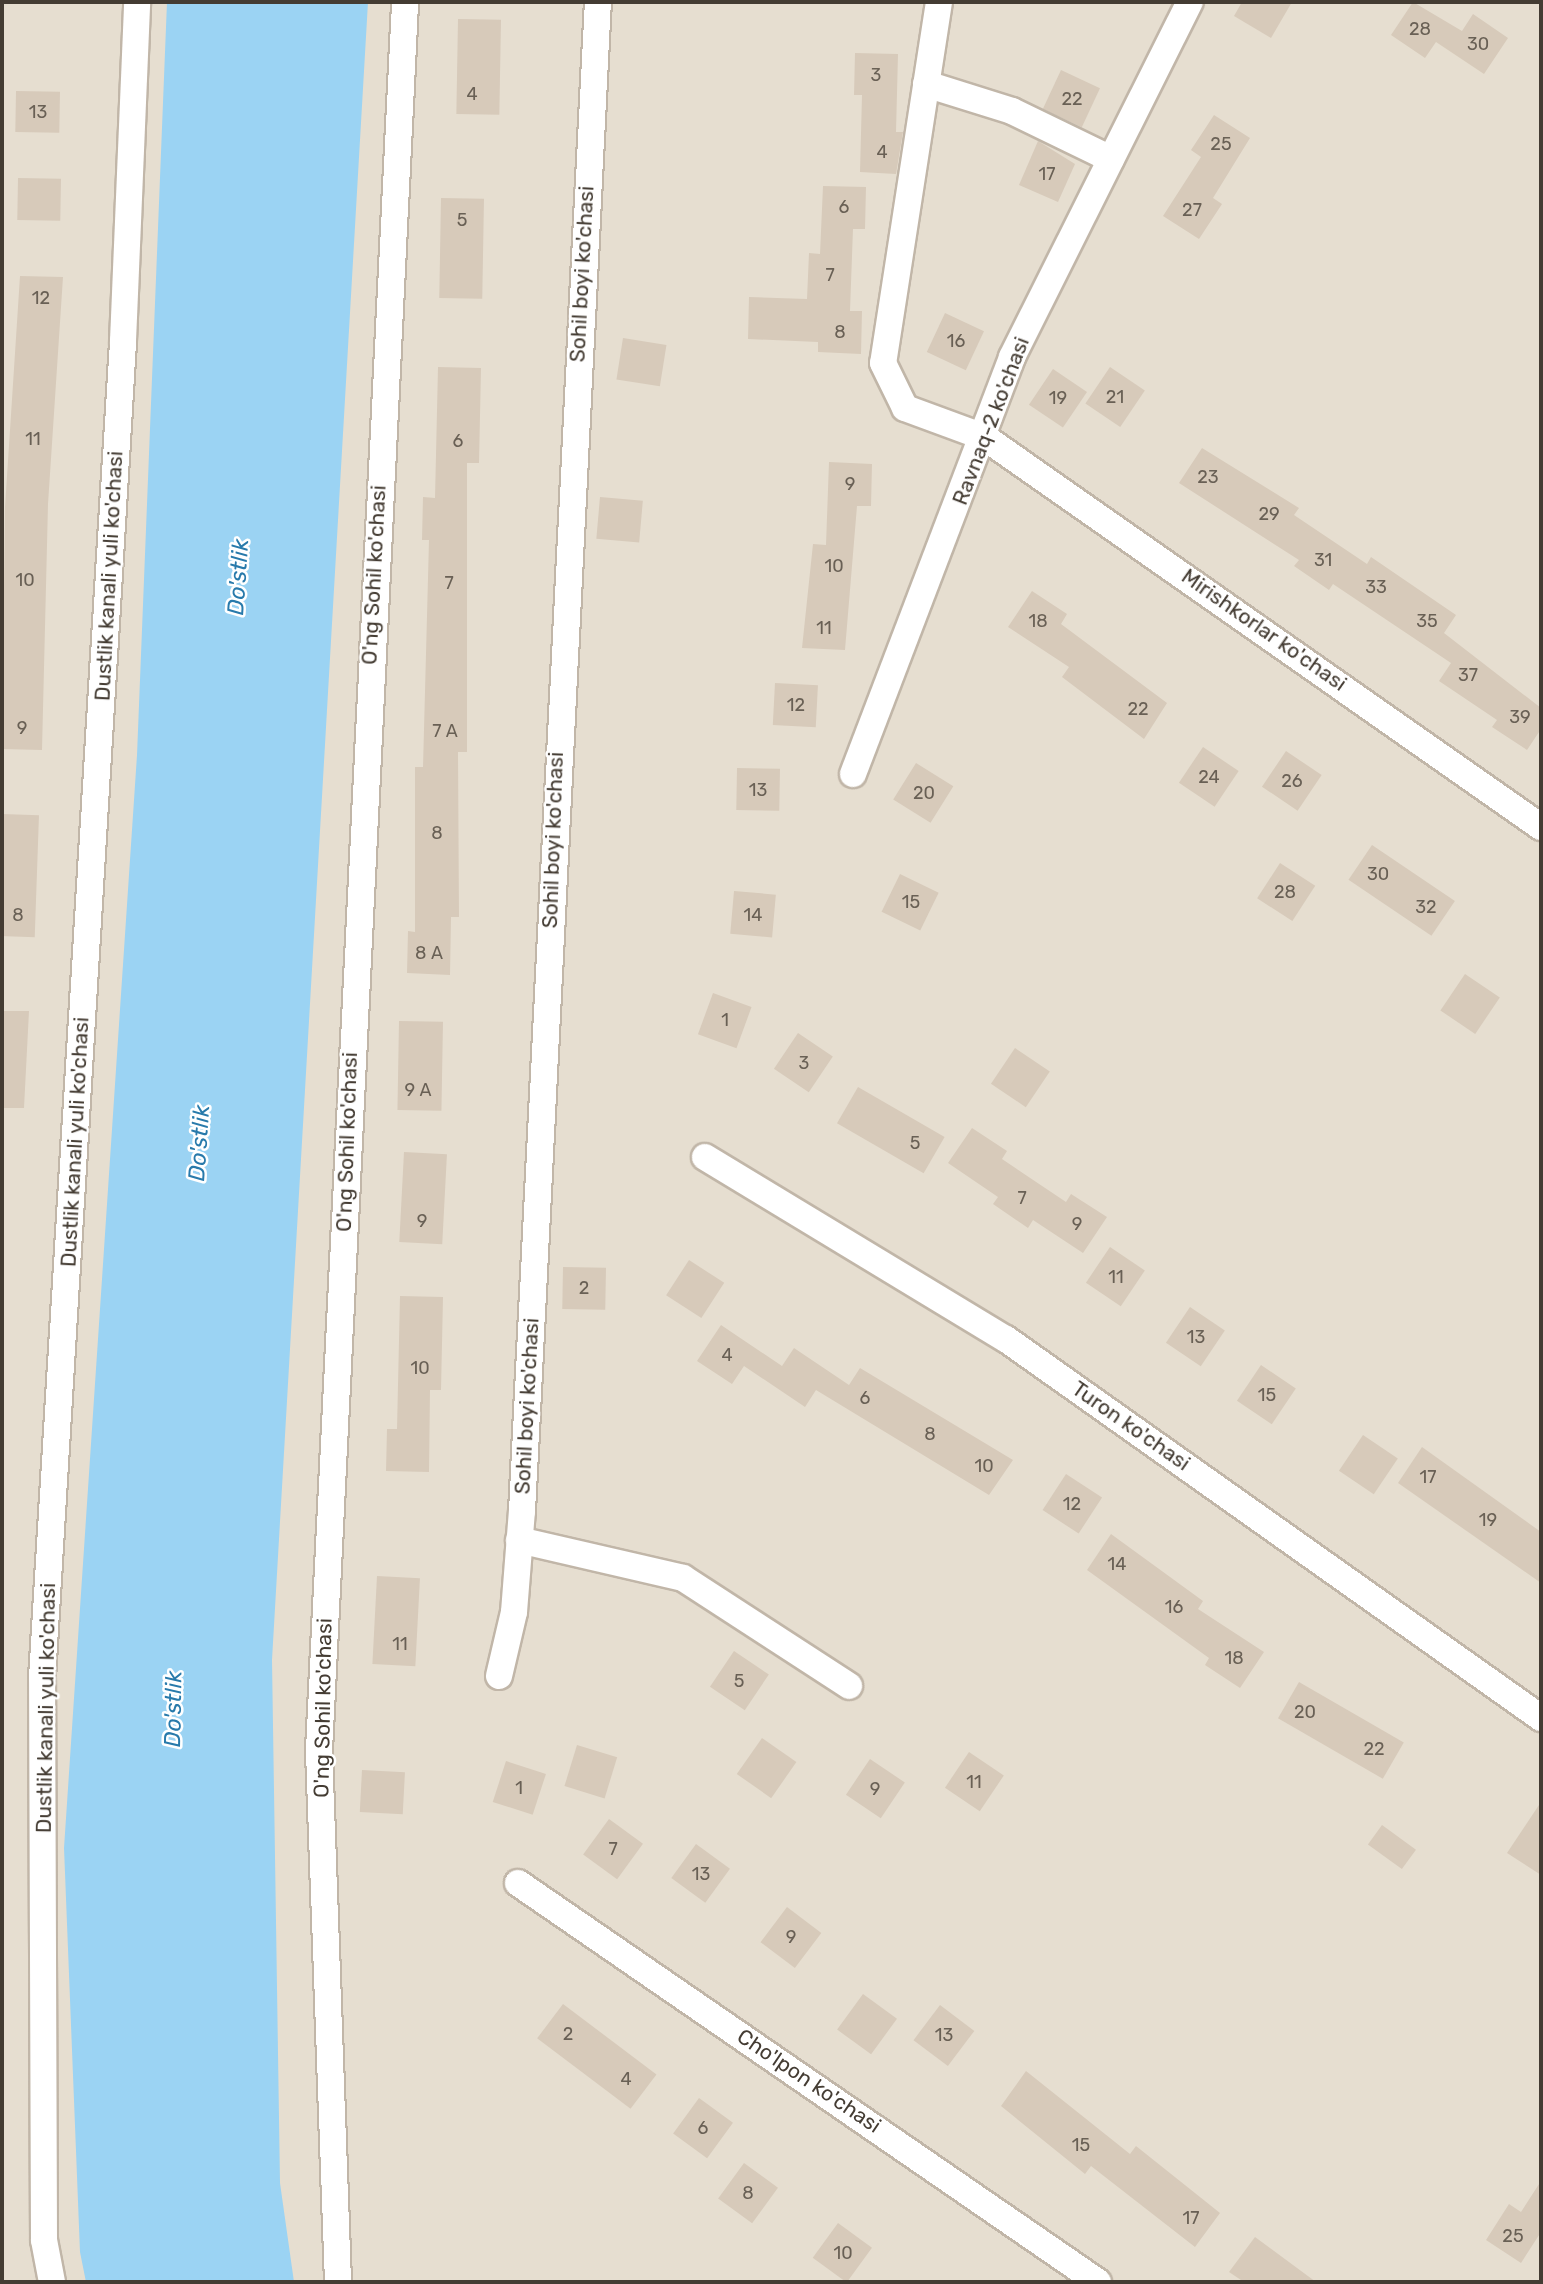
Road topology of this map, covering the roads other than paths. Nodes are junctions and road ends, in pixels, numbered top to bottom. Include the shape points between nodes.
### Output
1 (137, 2) edge
2 (405, 2) edge
3 (598, 2) edge
4 (939, 2) edge
5 (1190, 2) edge
6 (926, 84) junction
7 (1111, 159) junction
8 (984, 437) junction
9 (853, 774) dead end
10 (1541, 827) edge
11 (705, 1157) dead end
12 (519, 1540) junction
13 (499, 1676) dead end
14 (849, 1686) dead end
15 (1541, 1718) edge
16 (518, 1883) dead end
17 (52, 2282) edge
18 (338, 2282) edge
19 (1098, 2282) edge

1 - 17 street, Dustlik kanali yuli ko'chasi via 123,341 42,1678 44,2240
2 - 18 street, O'ng Sohil ko'chasi via 319,1750
3 - 12 street, Sohil boyi ko'chasi
4 - 6 street, Mirishkorlar ko'chasi
5 - 7 street, Ravnaq-2 ko'chasi
6 - 7 street via 1012,111
6 - 8 street, Mirishkorlar ko'chasi via 883,363 905,408
7 - 8 street, Ravnaq-2 ko'chasi via 1012,357
8 - 9 street, Ravnaq-2 ko'chasi
8 - 10 street, Mirishkorlar ko'chasi
11 - 15 street, Turon ko'chasi via 1006,1339
12 - 13 street, Sohil boyi ko'chasi via 514,1612
12 - 14 street via 683,1578
16 - 19 street, Cho'lpon ko'chasi

